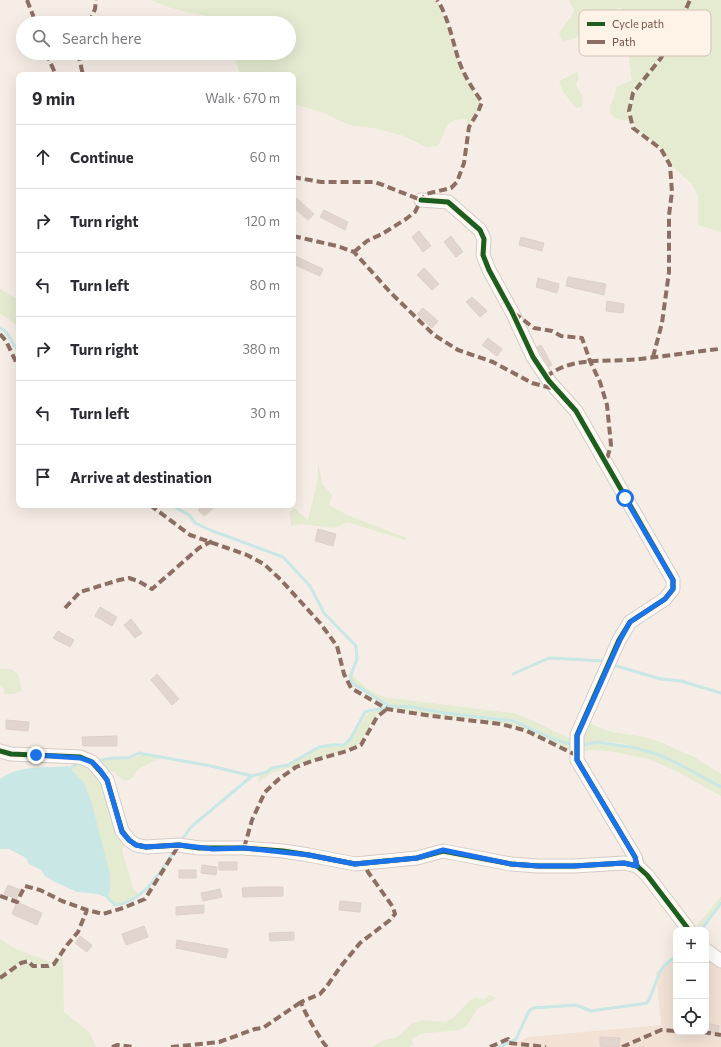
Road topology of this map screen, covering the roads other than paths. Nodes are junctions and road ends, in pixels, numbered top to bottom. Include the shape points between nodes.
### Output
1 (421, 200) dead end
2 (0, 751) edge
3 (637, 866) junction
4 (686, 927) edge
5 (709, 952) edge
6 (721, 961) edge

1 - 3 street via 448,202 480,230 484,239 483,255 489,270 533,357 549,381 576,411 673,580 673,589 665,599 630,622 577,736 577,760 635,857
2 - 3 street via 11,754 80,758 92,762 107,780 122,832 136,845 146,847 179,845 213,849 244,848 309,855 355,864 417,858 443,850 511,864 574,866 624,863
3 - 4 street via 647,875
5 - 6 street

